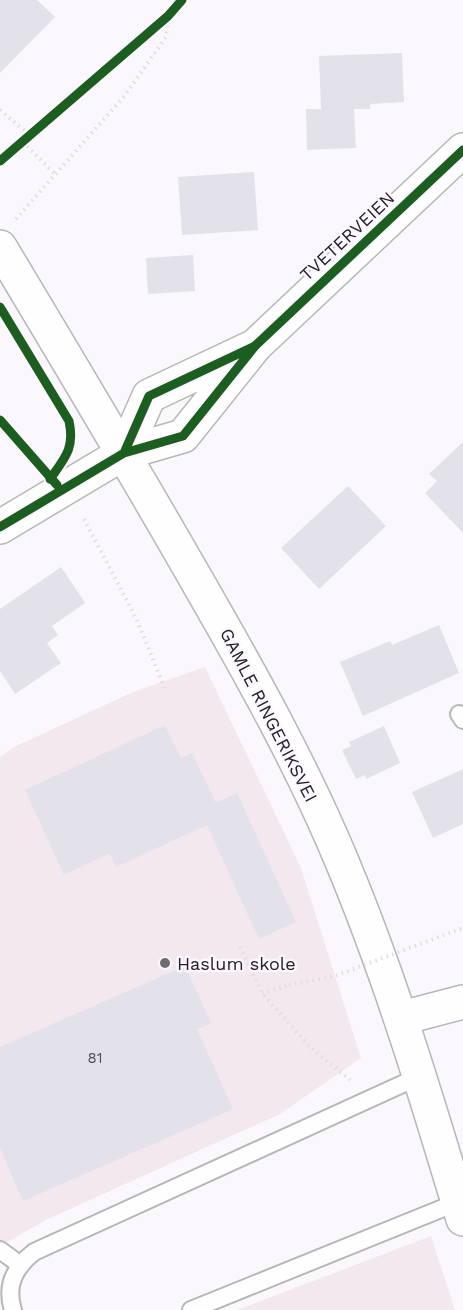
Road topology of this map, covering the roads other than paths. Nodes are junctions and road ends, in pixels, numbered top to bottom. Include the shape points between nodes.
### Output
1 (463, 150) edge
2 (6, 234) edge
3 (255, 346) junction
4 (124, 453) junction
5 (0, 527) edge
6 (463, 1002) edge
7 (402, 1018) junction
8 (420, 1076) junction
9 (460, 1210) edge
10 (0, 1250) edge
11 (19, 1263) junction
12 (13, 1310) edge
13 (191, 1310) edge

1 - 3 main road, TVETERVEIEN
2 - 4 main road, GAMLE RINGERIKSVEI
3 - 4 main road, TVETERVEIEN via 183,436
3 - 4 main road, TVETERVEIEN via 149,396
4 - 5 main road
4 - 7 main road, GAMLE RINGERIKSVEI via 254,680 302,775 343,864
6 - 7 main road
7 - 8 main road, GAMLE RINGERIKSVEI
8 - 9 main road, GAMLE RINGERIKSVEI
8 - 11 lane via 34,1252
9 - 13 lane
10 - 11 lane
11 - 12 lane via 12,1275

